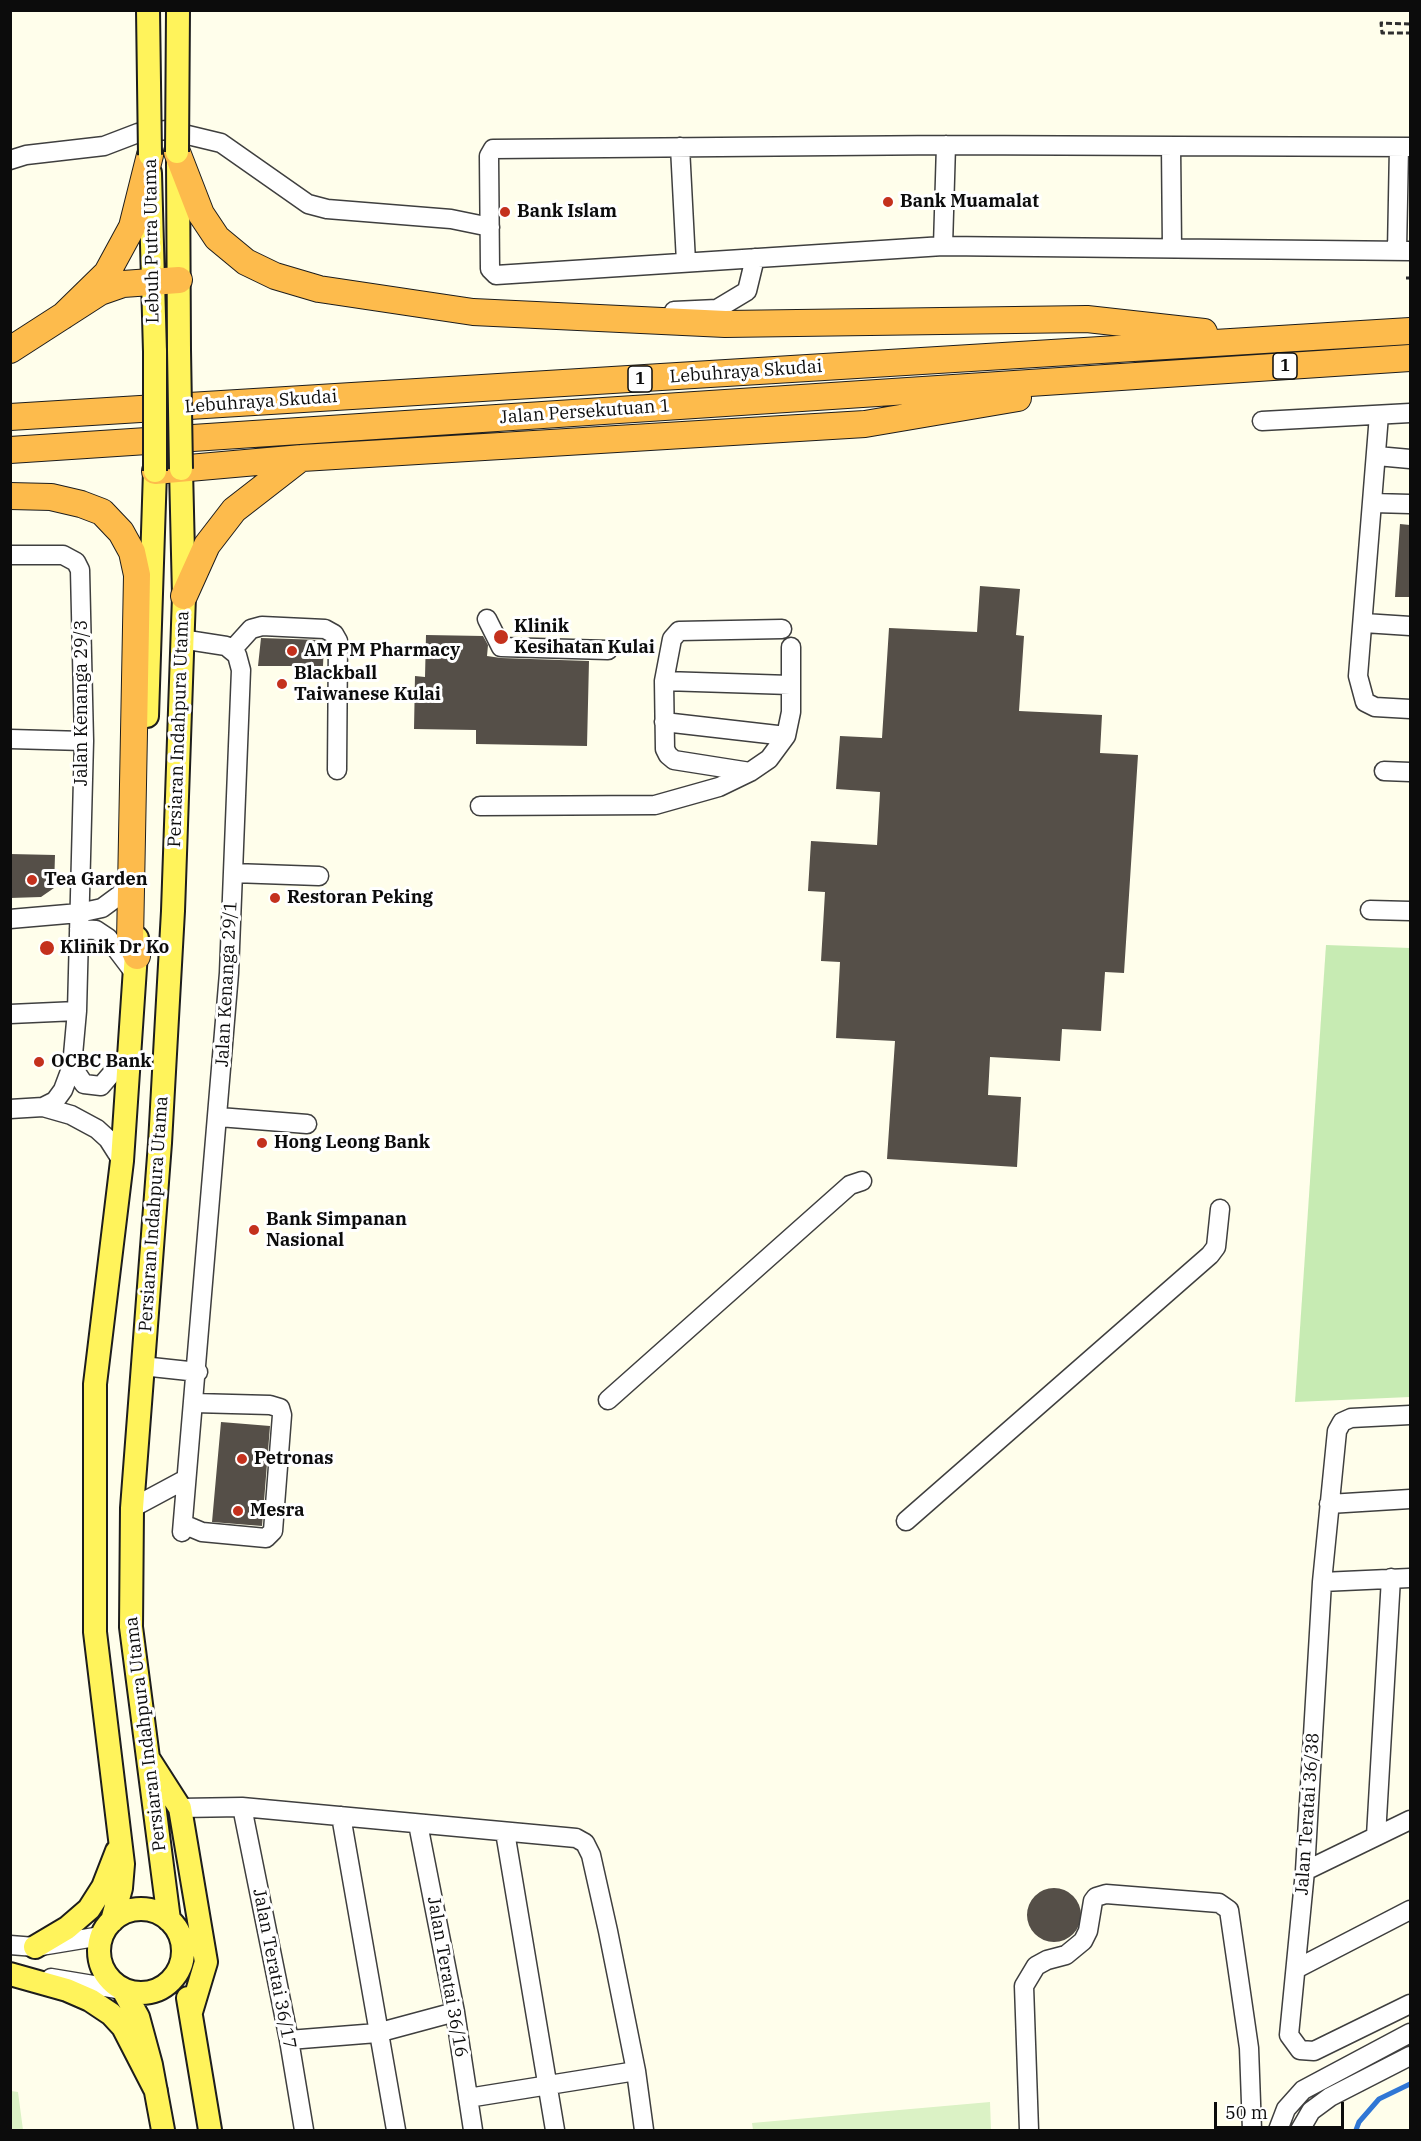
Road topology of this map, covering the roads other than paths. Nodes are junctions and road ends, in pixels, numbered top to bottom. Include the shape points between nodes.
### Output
1 (148, 10) edge
2 (178, 10) edge
3 (946, 145) junction
4 (1171, 146) junction
5 (680, 147) junction
6 (1405, 147) edge
7 (177, 152) junction
8 (150, 155) junction
9 (10, 160) edge
10 (490, 227) junction
11 (943, 246) junction
12 (1172, 248) junction
13 (1403, 251) edge
14 (755, 258) junction
15 (686, 262) junction
16 (152, 280) junction
17 (179, 280) junction
18 (550, 314) junction
19 (63, 316) junction
20 (1410, 331) edge
21 (1270, 340) junction
22 (10, 350) edge
23 (1410, 358) edge
24 (1160, 374) junction
25 (1410, 413) edge
26 (1379, 415) junction
27 (10, 417) edge
28 (1262, 421) dead end
29 (10, 450) edge
30 (1377, 456) junction
31 (302, 458) junction
32 (1410, 459) edge
33 (181, 469) junction
34 (155, 471) junction
35 (10, 496) edge
36 (1372, 503) junction
37 (1410, 504) edge
38 (10, 555) edge
39 (184, 596) junction
40 (487, 619) dead end
41 (1364, 623) junction
42 (1410, 626) edge
43 (782, 629) dead end
44 (182, 639) junction
45 (791, 647) dead end
46 (232, 650) junction
47 (608, 650) dead end
48 (664, 681) junction
49 (790, 685) junction
50 (1410, 709) edge
51 (664, 722) junction
52 (786, 735) junction
53 (10, 739) edge
54 (84, 741) junction
55 (337, 770) dead end
56 (1384, 771) dead end
57 (750, 772) junction
58 (1410, 772) edge
59 (480, 806) dead end
60 (233, 873) junction
61 (319, 876) dead end
62 (129, 877) junction
63 (1370, 910) dead end
64 (1410, 911) edge
65 (10, 918) edge
66 (79, 921) junction
67 (136, 965) junction
68 (77, 1011) junction
69 (10, 1014) edge
70 (131, 1051) junction
71 (72, 1066) junction
72 (43, 1107) junction
73 (10, 1110) edge
74 (219, 1117) junction
75 (307, 1124) dead end
76 (122, 1161) junction
77 (862, 1181) dead end
78 (1220, 1209) dead end
79 (142, 1366) junction
80 (198, 1372) junction
81 (608, 1400) dead end
82 (194, 1402) junction
83 (1410, 1415) edge
84 (186, 1479) junction
85 (1410, 1499) edge
86 (1329, 1504) junction
87 (132, 1508) junction
88 (906, 1521) dead end
89 (1391, 1578) junction
90 (1410, 1578) edge
91 (1322, 1582) junction
92 (147, 1757) junction
93 (180, 1808) junction
94 (242, 1808) junction
95 (341, 1816) junction
96 (1410, 1820) edge
97 (418, 1824) junction
98 (505, 1832) junction
99 (1376, 1836) junction
100 (120, 1841) junction
101 (1305, 1871) junction
102 (1410, 1910) edge
103 (169, 1920) junction
104 (107, 1929) junction
105 (10, 1945) edge
106 (35, 1947) junction
107 (182, 1958) junction
108 (1296, 1969) junction
109 (10, 1974) edge
110 (123, 1990) junction
111 (1410, 2004) edge
112 (191, 2012) junction
113 (455, 2012) junction
114 (377, 2033) junction
115 (1410, 2033) edge
116 (289, 2040) junction
117 (1410, 2056) edge
118 (636, 2071) junction
119 (548, 2085) junction
120 (156, 2091) junction
121 (468, 2098) junction
122 (163, 2130) edge
123 (210, 2130) edge
124 (304, 2130) edge
125 (396, 2130) edge
126 (473, 2130) edge
127 (555, 2130) edge
128 (644, 2130) edge
129 (1029, 2130) edge
130 (1252, 2130) edge
131 (1278, 2130) edge
132 (1300, 2130) edge

1 - 8 main road, Lebuh Putra Utama, bridge
2 - 7 main road, Lebuh Putra Utama, bridge
3 - 4 street
3 - 5 street
3 - 11 street
4 - 6 street
4 - 12 street
5 - 10 street via 493,149
5 - 15 street
6 - 13 street
7 - 17 main road, Lebuh Putra Utama
7 - 18 highway via 201,214 217,238 246,262 275,276 319,289 473,312
8 - 16 main road, Lebuh Putra Utama
8 - 19 highway via 132,227 107,273
9 - 10 street via 26,154 104,146 138,134 167,130 221,143 308,204 451,219
10 - 15 street via 490,269 496,275
11 - 12 street
11 - 14 street
12 - 13 street
14 - 15 street
14 - 18 street via 747,291 717,309
16 - 17 highway
16 - 19 highway via 100,292
16 - 34 main road, Lebuh Putra Utama, bridge
17 - 33 main road, Lebuh Putra Utama, bridge
18 - 21 highway via 725,324 1087,319
19 - 22 highway
20 - 21 highway, Lebuhraya Skudai / 1
21 - 27 highway, Lebuhraya Skudai / 1
23 - 24 highway, 1
24 - 29 highway, Jalan Persekutuan 1 / 1
24 - 31 highway via 865,424
25 - 26 street
26 - 28 street
26 - 30 street
30 - 32 street
30 - 36 street
31 - 33 highway
31 - 39 highway via 234,510 207,545
33 - 34 highway
33 - 39 main road, Persiaran Indahpura Utama
34 - 67 main road, Persiaran Indahpura Utama
35 - 62 highway via 51,496 102,512 121,532 132,552 137,575
36 - 37 street
36 - 41 street
38 - 54 street, Jalan Kenanga 29/3 via 63,555 76,562 80,570
39 - 44 main road, Persiaran Indahpura Utama
40 - 47 street via 501,647
41 - 42 street
41 - 50 street via 1358,676 1365,702 1375,707
43 - 48 street via 679,631 672,639
44 - 46 street via 218,643
44 - 79 main road, Persiaran Indahpura Utama via 173,911
45 - 49 street
46 - 55 street via 251,630 262,626 325,629 334,634 338,641
46 - 60 street, Jalan Kenanga 29/1 via 241,670
48 - 49 street
48 - 51 street
49 - 52 street via 791,712
51 - 52 street
51 - 57 street via 665,749 674,760
52 - 57 street via 769,759
53 - 54 street
54 - 66 street, Jalan Kenanga 29/3
56 - 58 street
57 - 59 street via 719,787 655,805
60 - 61 street
60 - 74 street, Jalan Kenanga 29/1
62 - 66 street via 121,894
62 - 67 highway via 129,941
63 - 64 street
65 - 66 street
66 - 67 street via 108,938
66 - 68 street, Jalan Kenanga 29/3
67 - 70 main road, Persiaran Indahpura Utama
68 - 69 street
68 - 71 street, Jalan Kenanga 29/3
70 - 71 street via 101,1086 84,1084
70 - 76 main road, Persiaran Indahpura Utama
71 - 72 street, Jalan Kenanga 29/3 via 63,1090 55,1101
72 - 73 street
72 - 76 street via 97,1129
74 - 75 street
74 - 80 street, Jalan Kenanga 29/1
76 - 100 main road, Persiaran Indahpura Utama via 95,1384 95,1620
77 - 81 street via 850,1185
78 - 88 street via 1216,1247 1210,1255
79 - 80 street
79 - 87 main road, Persiaran Indahpura Utama
80 - 82 street, Jalan Kenanga 29/1
82 - 84 street, Jalan Kenanga 29/1
82 - 84 street, Jalan Kenanga 29/1 via 270,1405 282,1411 273,1531 266,1538 183,1528
83 - 86 street, Jalan Teratai 36/38 via 1351,1418 1342,1422 1336,1431
84 - 87 street
85 - 86 street
86 - 91 street, Jalan Teratai 36/38
87 - 92 main road, Persiaran Indahpura Utama via 131,1627
89 - 90 street
89 - 91 street
89 - 99 street
91 - 101 street, Jalan Teratai 36/38
92 - 93 main road
92 - 103 main road, Persiaran Indahpura Utama
93 - 94 street
93 - 112 main road via 206,1962
94 - 95 street
94 - 116 street, Jalan Teratai 36/17
95 - 97 street
95 - 114 street
96 - 99 street
97 - 98 street
97 - 113 street, Jalan Teratai 36/16
98 - 118 street via 576,1838 585,1843 608,1931
98 - 119 street
99 - 101 street
100 - 104 main road, Persiaran Indahpura Utama via 121,1888
100 - 106 main road via 103,1887 89,1909
101 - 108 street, Jalan Teratai 36/38
102 - 108 street
103 - 104 main road via 153,1912 134,1910
103 - 107 main road via 180,1938
104 - 106 street
104 - 110 main road via 99,1950 100,1964 107,1977
105 - 106 street
107 - 110 main road via 178,1970 161,1988 148,1993
107 - 112 main road
108 - 111 street, Jalan Teratai 36/38 via 1288,2024 1293,2044 1300,2050 1314,2051
109 - 110 street
109 - 120 main road via 67,1990 111,2014 132,2042
110 - 120 main road via 138,2017
112 - 123 main road
113 - 114 street
113 - 121 street, Jalan Teratai 36/16
114 - 116 street
114 - 125 street
115 - 131 street via 1303,2090 1286,2109
116 - 124 street, Jalan Teratai 36/17
117 - 132 street via 1325,2100 1311,2111
118 - 119 street
118 - 128 street
119 - 121 street
119 - 127 street
120 - 122 main road
121 - 126 street, Jalan Teratai 36/16
129 - 130 street via 1024,1986 1036,1966 1066,1955 1083,1941 1093,1901 1106,1894 1219,1903 1229,1910 1249,2048

